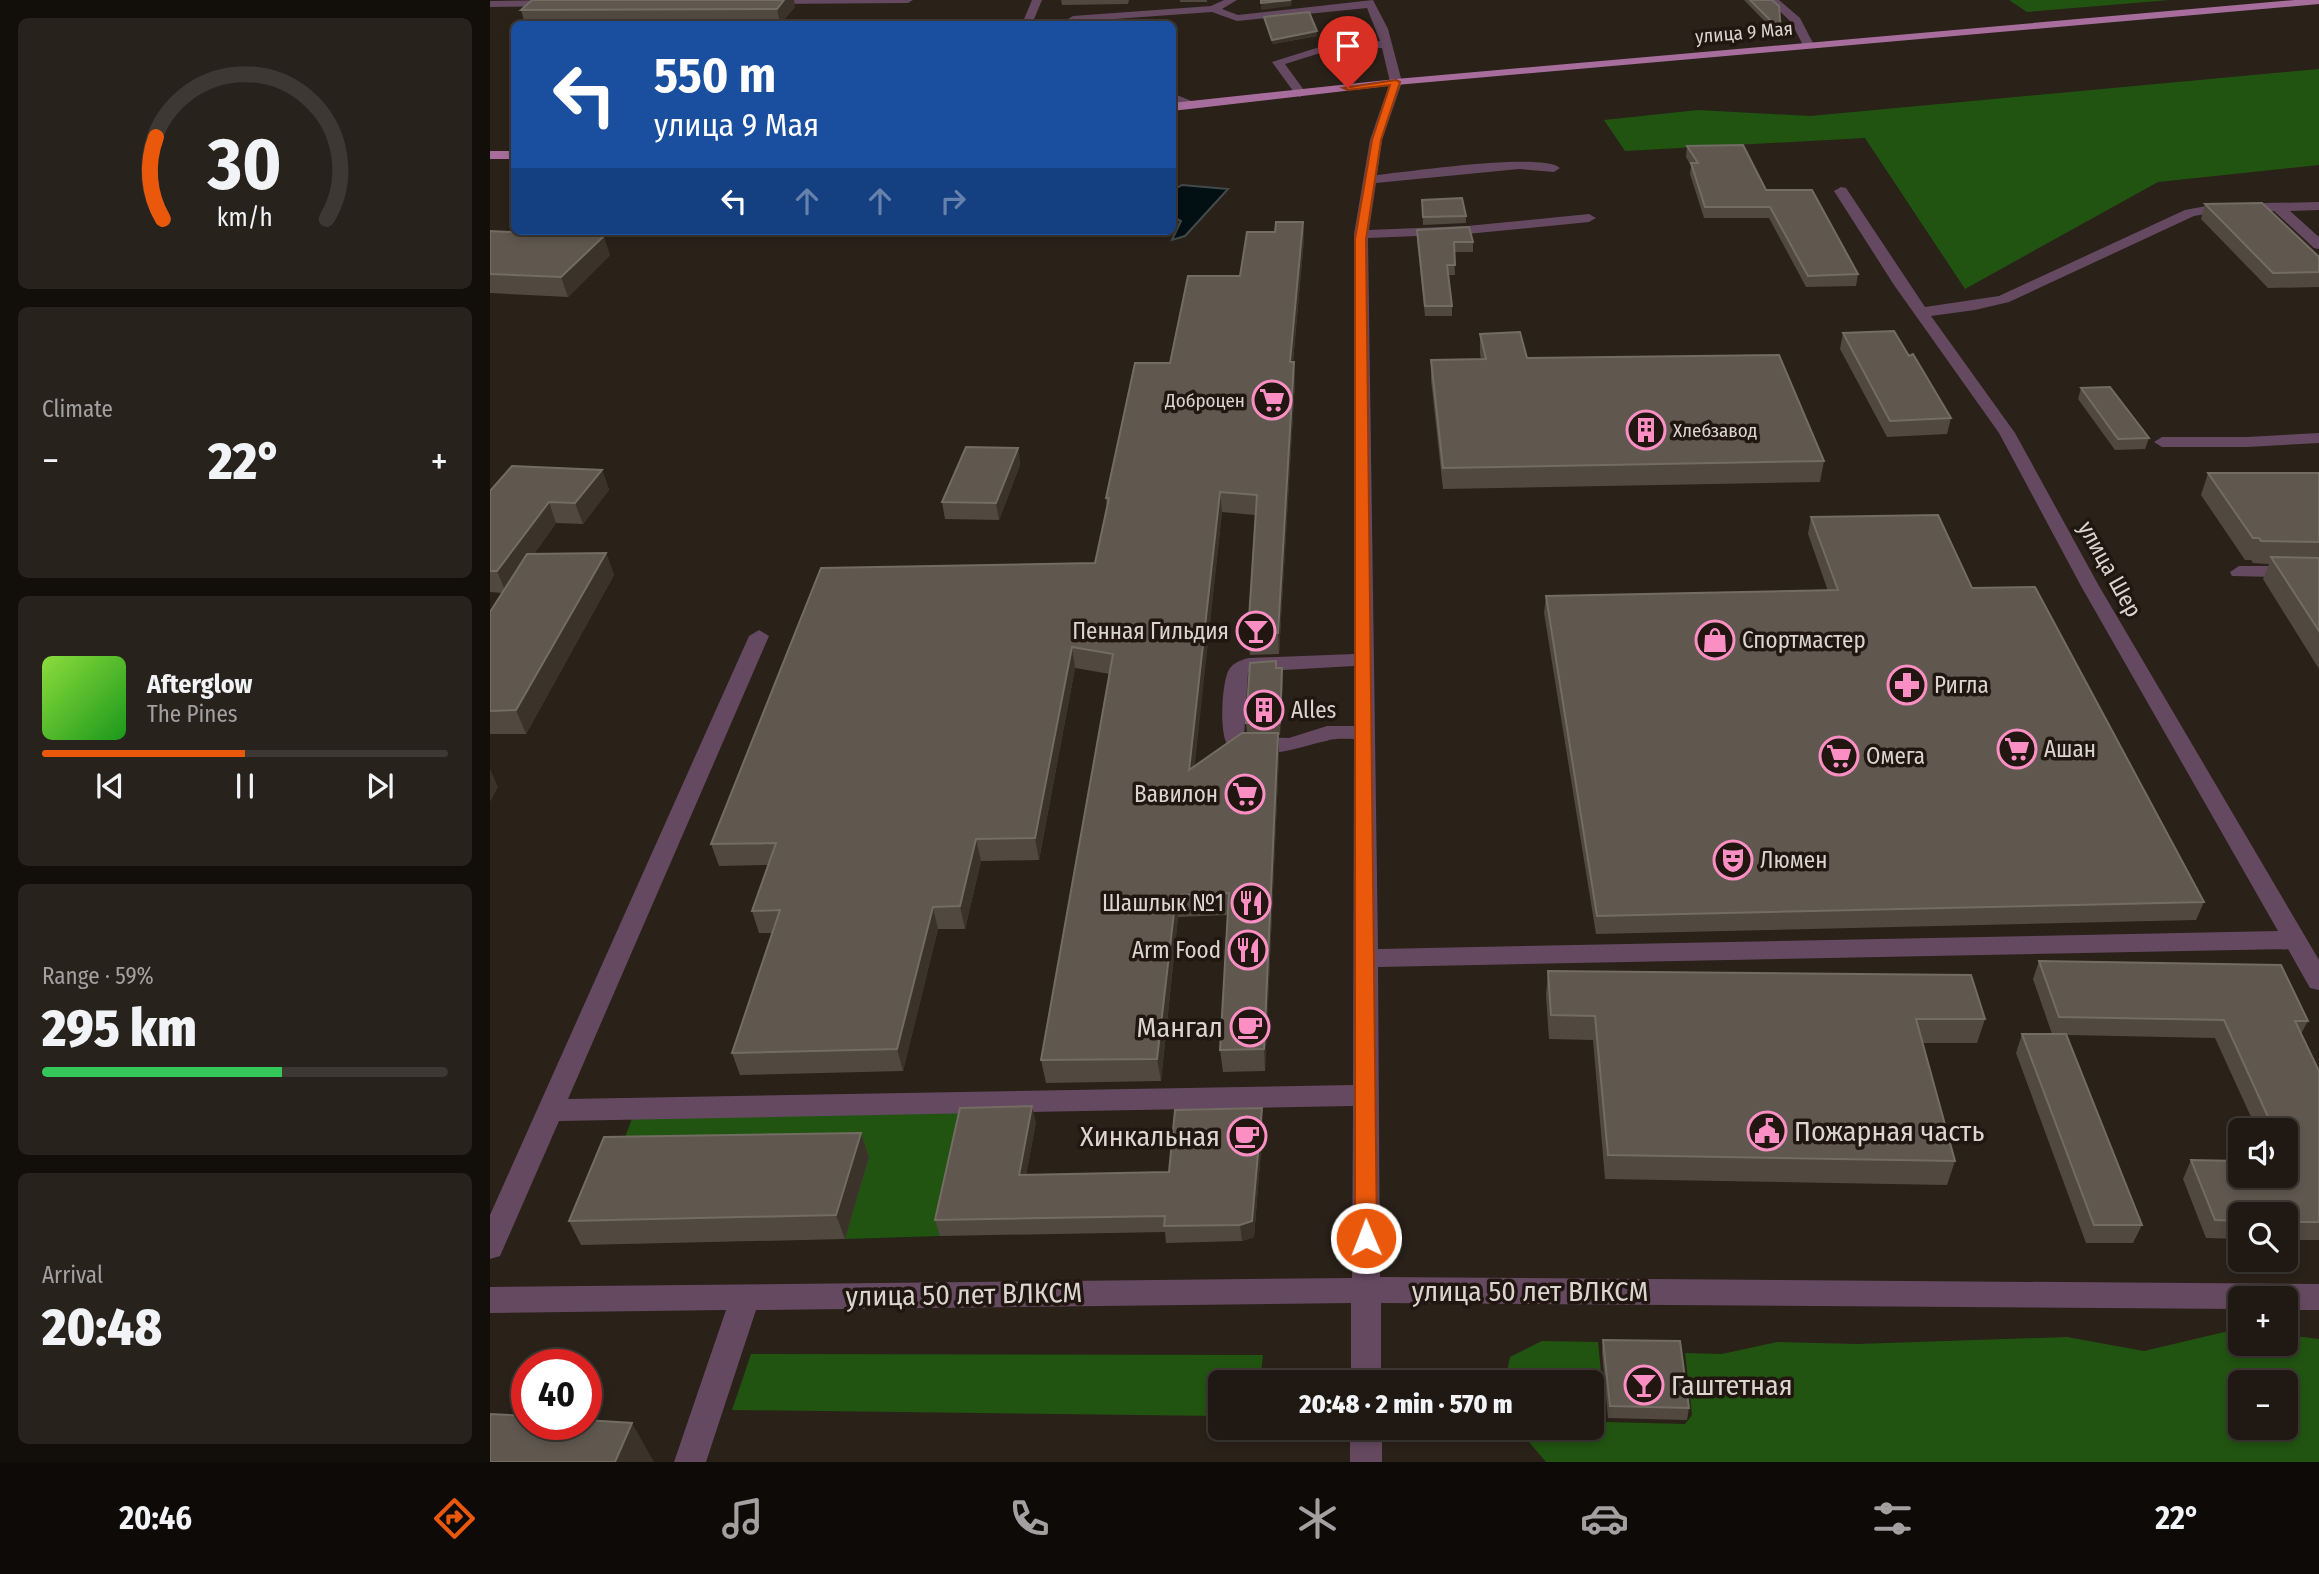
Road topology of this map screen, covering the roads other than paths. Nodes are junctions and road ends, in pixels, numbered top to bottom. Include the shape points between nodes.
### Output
1 (908, 0) edge
2 (1037, 0) edge
3 (1232, 0) edge
4 (1773, 0) edge
5 (755, 1) edge
6 (2319, 1) edge
7 (506, 2) edge
8 (1369, 2) edge
9 (574, 3) edge
10 (490, 4) edge
11 (1173, 5) edge
12 (1082, 6) dead end
13 (1213, 9) junction
14 (1028, 21) edge
15 (1071, 21) edge
16 (1076, 21) edge
17 (1387, 44) junction
18 (1808, 45) junction
19 (1396, 82) junction
20 (1300, 93) junction
21 (1176, 98) edge
22 (1190, 105) junction
23 (1176, 107) edge
24 (490, 155) edge
25 (511, 155) edge
26 (1554, 168) dead end
27 (1370, 180) junction
28 (1841, 191) dead end
29 (2319, 206) edge
30 (2278, 207) junction
31 (1589, 218) dead end
32 (1361, 234) junction
33 (2319, 245) edge
34 (1923, 312) junction
35 (2319, 438) edge
36 (2162, 442) dead end
37 (2239, 572) dead end
38 (2319, 572) edge
39 (759, 636) dead end
40 (1363, 660) junction
41 (1364, 732) junction
42 (2295, 940) junction
43 (1366, 958) junction
44 (2319, 981) edge
45 (1366, 1095) junction
46 (551, 1110) junction
47 (490, 1247) edge
48 (1367, 1290) junction
49 (746, 1297) junction
50 (2319, 1297) edge
51 (490, 1300) edge
52 (1366, 1370) edge
53 (1366, 1440) edge
54 (690, 1462) edge
55 (1366, 1462) edge

1 - 5 street
2 - 14 street
3 - 13 street
4 - 18 street via 1796,20
6 - 18 main road, улица 9 Мая
7 - 9 street
7 - 10 street
8 - 13 street via 1237,18
8 - 17 street
11 - 13 street
11 - 16 street
12 - 15 street
17 - 19 street
17 - 20 street via 1329,47 1278,62
18 - 19 main road, улица 9 Мая
19 - 20 main road, улица 9 Мая
19 - 27 street via 1376,140
20 - 22 main road, улица 9 Мая
21 - 22 street
22 - 23 main road, улица 9 Мая
24 - 25 main road
26 - 27 street via 1519,165
27 - 32 street
28 - 34 street, улица Шер via 1900,285
29 - 30 street
30 - 33 street
30 - 34 street via 2190,213 2004,299
31 - 32 street
32 - 40 street
34 - 42 street, улица Шер via 2007,433
35 - 36 street
37 - 38 street
39 - 46 street
40 - 41 street
40 - 41 street via 1241,668 1232,733 1244,747 1290,746 1327,733
41 - 43 street
42 - 43 street
42 - 44 street, улица Шер
43 - 45 street
45 - 46 street
45 - 48 street
46 - 47 street
48 - 49 street, улица 50 лет ВЛКСМ
48 - 50 street, улица 50 лет ВЛКСМ
48 - 52 street
49 - 51 street, улица 50 лет ВЛКСМ
49 - 54 street
53 - 55 street

